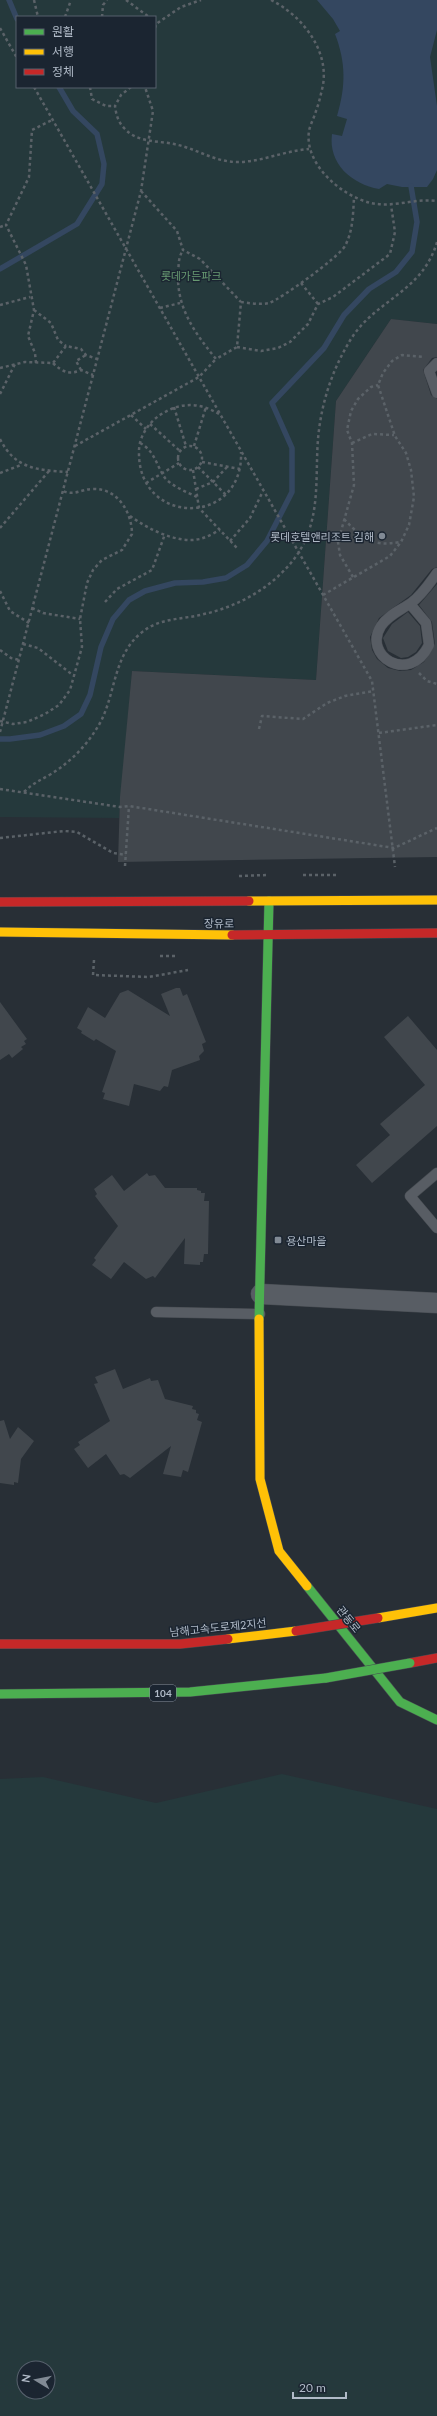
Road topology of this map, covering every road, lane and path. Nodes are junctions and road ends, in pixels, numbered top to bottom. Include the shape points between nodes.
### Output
1 (34, 0) edge
2 (71, 0) edge
3 (107, 0) edge
4 (126, 0) edge
5 (201, 0) edge
6 (271, 0) edge
7 (38, 16) edge
8 (65, 16) edge
9 (102, 16) edge
10 (148, 16) edge
11 (156, 23) edge
12 (0, 28) edge
13 (16, 56) edge
14 (35, 88) edge
15 (90, 88) edge
16 (129, 88) edge
17 (145, 88) edge
18 (115, 106) junction
19 (52, 120) junction
20 (149, 141) junction
21 (309, 149) junction
22 (141, 191) junction
23 (354, 198) junction
24 (437, 201) edge
25 (391, 205) junction
26 (6, 225) junction
27 (0, 226) edge
28 (437, 242) edge
29 (126, 249) junction
30 (183, 250) junction
31 (300, 283) junction
32 (30, 296) junction
33 (180, 302) junction
34 (241, 302) junction
35 (318, 304) junction
36 (0, 305) edge
37 (160, 308) junction
38 (34, 310) junction
39 (66, 346) junction
40 (237, 347) junction
41 (86, 355) junction
42 (97, 359) junction
43 (216, 359) junction
44 (434, 361) edge
45 (36, 363) junction
46 (53, 363) junction
47 (15, 364) junction
48 (0, 368) edge
49 (81, 370) junction
50 (93, 375) junction
51 (199, 377) junction
52 (378, 385) junction
53 (437, 393) edge
54 (0, 394) edge
55 (174, 407) junction
56 (206, 407) junction
57 (220, 415) junction
58 (131, 416) junction
59 (150, 424) junction
60 (146, 429) junction
61 (395, 436) junction
62 (0, 439) edge
63 (140, 443) junction
64 (352, 443) junction
65 (186, 446) junction
66 (194, 446) junction
67 (74, 447) junction
68 (180, 451) junction
69 (242, 452) junction
70 (202, 462) junction
71 (179, 463) junction
72 (21, 465) junction
73 (198, 467) junction
74 (228, 467) junction
75 (240, 469) junction
76 (193, 470) junction
77 (49, 471) junction
78 (68, 472) junction
79 (0, 473) edge
80 (163, 473) junction
81 (213, 482) junction
82 (146, 484) junction
83 (196, 489) junction
84 (63, 491) junction
85 (264, 491) junction
86 (226, 495) junction
87 (198, 497) junction
88 (200, 508) junction
89 (130, 516) junction
90 (344, 519) junction
91 (0, 528) edge
92 (220, 530) junction
93 (165, 534) junction
94 (230, 541) junction
95 (401, 542) junction
96 (237, 548) dead end
97 (298, 552) junction
98 (437, 573) edge
99 (353, 577) junction
100 (0, 591) edge
101 (323, 595) junction
102 (105, 602) dead end
103 (410, 604) junction
104 (32, 608) junction
105 (80, 619) junction
106 (28, 623) junction
107 (23, 644) junction
108 (0, 650) edge
109 (19, 660) junction
110 (413, 662) junction
111 (74, 676) junction
112 (437, 684) edge
113 (374, 691) junction
114 (1, 721) edge
115 (437, 725) edge
116 (259, 729) dead end
117 (0, 732) edge
118 (379, 733) junction
119 (0, 788) edge
120 (24, 792) junction
121 (129, 806) junction
122 (437, 828) edge
123 (0, 838) edge
124 (394, 848) junction
125 (126, 854) junction
126 (125, 866) dead end
127 (395, 867) dead end
128 (267, 875) dead end
129 (303, 875) dead end
130 (336, 875) dead end
131 (239, 876) dead end
132 (437, 900) edge
133 (269, 901) junction
134 (0, 902) edge
135 (0, 932) edge
136 (437, 933) edge
137 (269, 935) junction
138 (160, 956) dead end
139 (180, 956) dead end
140 (94, 960) dead end
141 (188, 970) dead end
142 (437, 1173) edge
143 (437, 1228) edge
144 (261, 1294) junction
145 (437, 1302) edge
146 (156, 1312) dead end
147 (260, 1314) junction
148 (437, 1608) edge
149 (0, 1644) edge
150 (437, 1658) edge
151 (0, 1694) edge
152 (437, 1720) edge

1 - 7 path
2 - 8 path
3 - 9 path via 103,5
4 - 10 path
5 - 11 path via 181,7
6 - 21 path via 289,9 308,30 320,55 323,83 309,130
12 - 13 path
14 - 19 path
15 - 18 path via 92,99 106,106
16 - 18 path
17 - 20 path via 154,111
18 - 20 path via 117,118 124,128
19 - 26 path via 32,130 29,177
19 - 29 path
20 - 21 path via 179,144 219,160 238,162 259,160 281,152
20 - 22 path
21 - 23 path via 336,187
22 - 29 path
22 - 30 path via 177,231
23 - 25 path
23 - 31 path via 350,232 344,248
24 - 25 path
25 - 35 path via 395,232 390,254 333,297
26 - 27 path
26 - 32 path via 26,265
28 - 97 path via 428,265 419,277 360,327 338,363 329,385 320,423 317,496 308,534
29 - 37 path
29 - 42 path
30 - 33 path via 179,257
30 - 34 path via 200,259
31 - 34 path via 269,302
31 - 35 path
32 - 36 path
32 - 38 path
33 - 37 path
33 - 43 path via 197,336
34 - 40 path
35 - 40 path via 308,324 290,342 278,348 261,351
37 - 51 path
38 - 39 path via 51,323 58,340
38 - 45 path via 28,336
39 - 41 path via 81,349
39 - 46 path
40 - 43 path
41 - 42 path
41 - 49 path via 76,361
42 - 50 path
43 - 51 path
44 - 52 path via 412,354 402,354 383,372
44 - 53 lane via 429,371
45 - 46 path
45 - 47 path
46 - 49 path via 60,370 67,372
47 - 48 path
47 - 54 path
49 - 50 path
50 - 67 path
51 - 57 path
51 - 58 path
52 - 61 path
52 - 64 path via 371,387 351,411 347,430
55 - 56 path via 192,404
55 - 59 path
55 - 65 path
56 - 57 path
56 - 66 path
57 - 69 path
58 - 60 path
58 - 67 path
59 - 60 path
59 - 68 path
60 - 63 path
61 - 64 path via 372,434
61 - 95 path via 406,453 414,497 409,525
62 - 72 path
63 - 80 path via 156,458
63 - 82 path via 138,464
64 - 90 path via 354,485
65 - 66 path
65 - 68 path
66 - 70 path via 200,450
67 - 78 path
68 - 71 path
69 - 75 path
69 - 85 path
70 - 73 path
70 - 74 path
71 - 76 path via 185,469
71 - 80 path
72 - 77 path
72 - 79 path
73 - 76 path
73 - 81 path
74 - 75 path
74 - 81 path
75 - 86 path via 237,480
76 - 83 path
77 - 78 path
77 - 91 path
78 - 84 path
80 - 82 path
80 - 87 path via 172,484
81 - 83 path
81 - 86 path
82 - 88 path via 154,495 167,504 183,509
83 - 87 path
84 - 89 path via 75,494 93,488 108,492 125,505
84 - 104 path
85 - 94 path via 250,518
85 - 97 path
86 - 88 path via 215,503
87 - 88 path
88 - 92 path
89 - 93 path via 142,525
89 - 105 path via 132,534 122,550 102,560 93,570 84,596
90 - 95 path via 363,539 387,544
90 - 99 path via 338,542 340,555
92 - 93 path via 199,539 178,538
92 - 94 path
93 - 102 path via 152,570 117,589
94 - 96 path
95 - 99 path via 390,556
97 - 101 path
97 - 120 path via 268,585 248,598 205,614 164,620 140,634 123,652 108,707 91,738 65,764 32,783
98 - 103 lane
99 - 101 path
100 - 106 path via 10,611
101 - 113 path via 372,681
103 - 110 lane via 426,623 429,634 429,645 425,652
103 - 110 lane via 396,612 381,626 377,642 380,653 387,661 408,665
104 - 105 path via 43,613
104 - 106 path
105 - 111 path via 82,647
106 - 107 path
107 - 109 path
107 - 111 path via 38,648
108 - 109 path
109 - 114 path
110 - 112 path via 417,671 427,681
111 - 114 path via 70,690 59,705 45,714 27,722 13,724
113 - 116 path via 344,696 303,719 262,716
113 - 118 path
114 - 117 path
115 - 118 path
118 - 124 path
119 - 120 path
120 - 121 path via 120,807
121 - 124 path
121 - 125 path
122 - 124 path
123 - 125 path via 64,830 77,832 113,853
124 - 127 path
125 - 126 path
128 - 131 path
129 - 130 path
132 - 133 main road, 장유로
133 - 134 main road, 장유로
133 - 137 main road
135 - 137 main road, 장유로
136 - 137 main road, 장유로
137 - 144 main road
138 - 139 path
140 - 141 path via 93,976 149,977
142 - 143 lane via 410,1196
144 - 145 street
144 - 147 main road
146 - 147 lane
147 - 152 main road, 관동로 via 260,1479 279,1551 400,1702
148 - 149 main road, 남해고속도로제2지선, bridge via 296,1631 180,1644
150 - 151 main road, 104, bridge via 326,1678 190,1692

